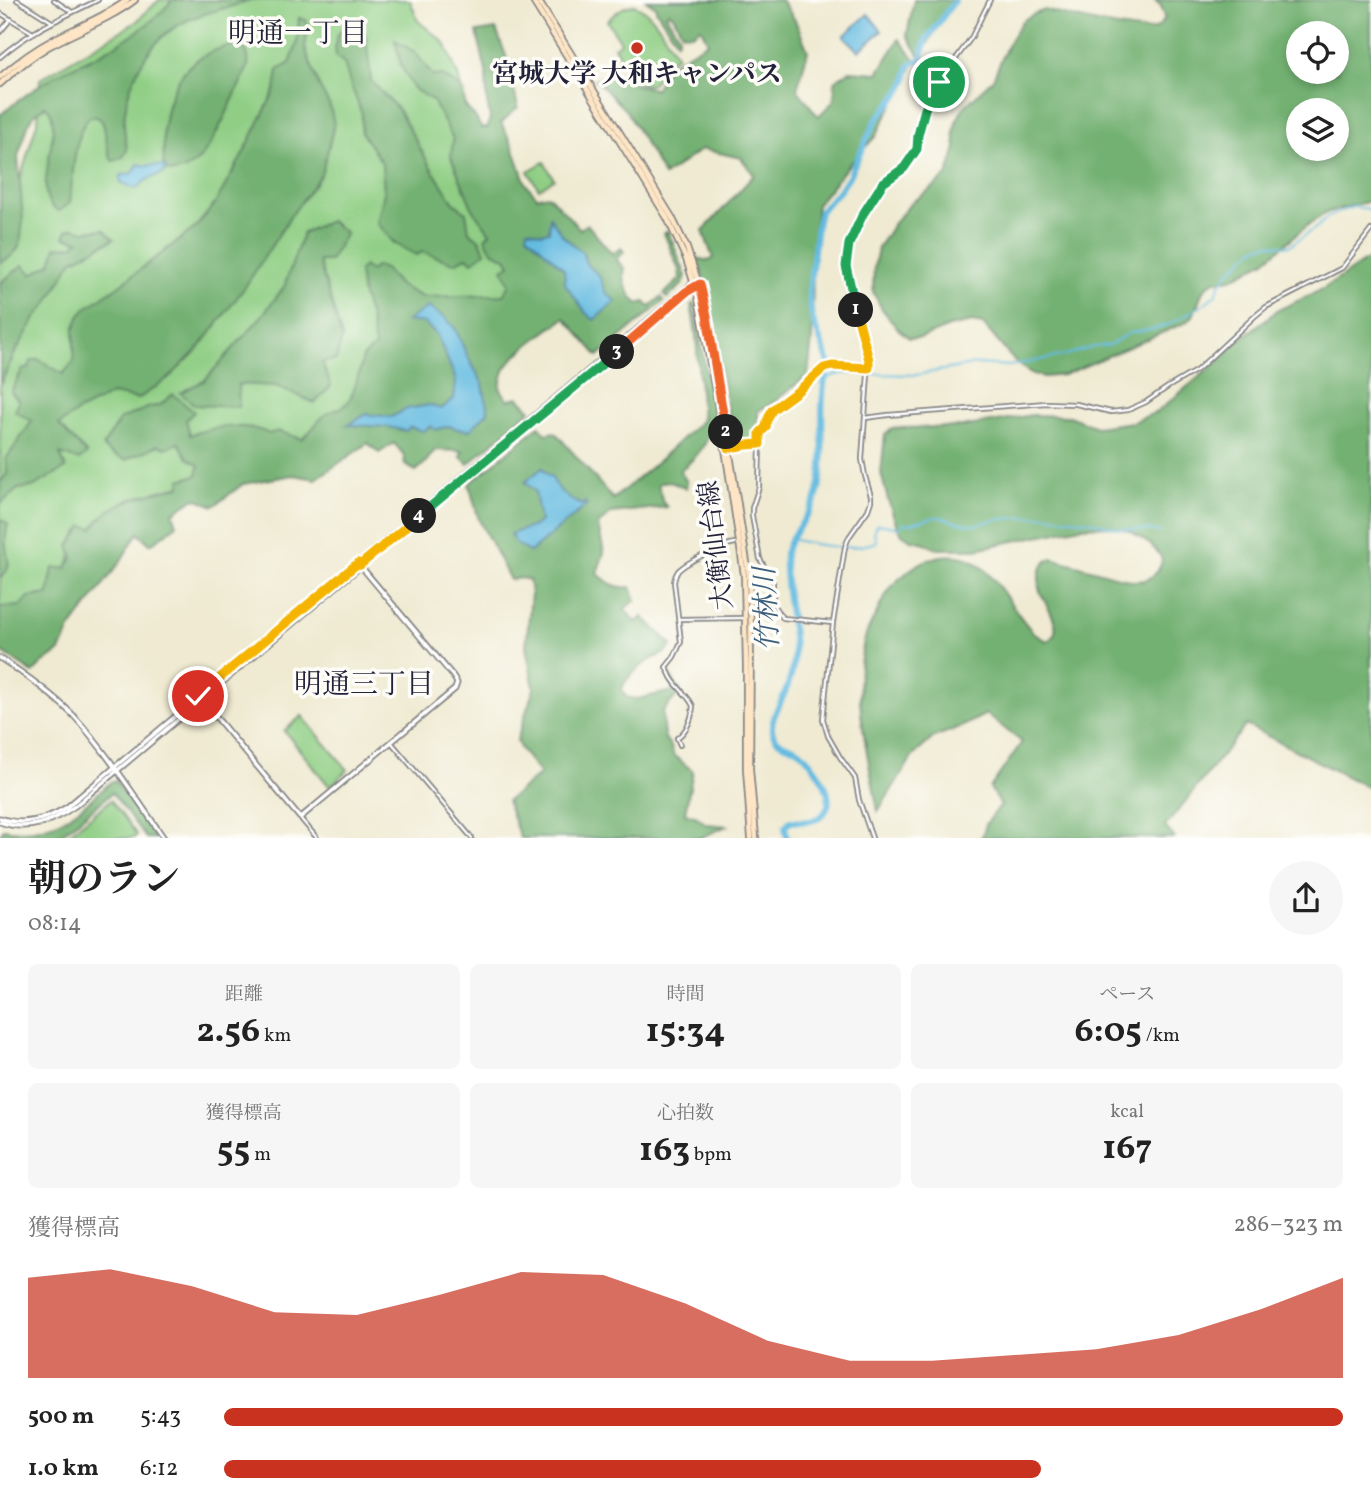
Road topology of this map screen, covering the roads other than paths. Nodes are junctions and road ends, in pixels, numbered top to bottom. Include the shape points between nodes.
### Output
1 (17, 0) edge
2 (54, 0) edge
3 (127, 0) edge
4 (135, 0) edge
5 (533, 0) edge
6 (538, 0) edge
7 (990, 0) edge
8 (95, 1) edge
9 (72, 12) junction
10 (0, 13) edge
11 (10, 19) junction
12 (52, 22) junction
13 (0, 32) edge
14 (33, 33) junction
15 (0, 57) edge
16 (0, 77) edge
17 (0, 84) edge
18 (1371, 230) edge
19 (696, 283) junction
20 (869, 368) junction
21 (865, 418) junction
22 (760, 444) junction
23 (729, 448) junction
24 (757, 539) junction
25 (750, 540) dead end
26 (735, 543) dead end
27 (359, 564) junction
28 (745, 618) junction
29 (678, 619) junction
30 (833, 623) junction
31 (0, 658) edge
32 (200, 697) junction
33 (391, 742) junction
34 (680, 745) dead end
35 (115, 769) junction
36 (300, 818) junction
37 (0, 820) edge
38 (164, 838) edge
39 (317, 838) edge
40 (472, 838) edge
41 (753, 838) edge
42 (872, 838) edge

1 - 12 street
2 - 9 street
3 - 16 main road via 44,45
4 - 17 main road via 47,48
5 - 19 main road, 大衡仙台線 via 667,218
6 - 19 main road, 大衡仙台線 via 680,231
7 - 20 street via 928,103 917,149 904,168 883,183 849,244 847,274
8 - 9 street
9 - 12 street
10 - 11 street
11 - 13 street
11 - 14 street
12 - 14 street
14 - 15 street
18 - 21 street via 1342,268 1266,307 1197,370 1128,410 1046,403
19 - 23 main road, 大衡仙台線 via 707,316
19 - 27 street
19 - 28 main road, 大衡仙台線 via 741,551
20 - 21 street
20 - 22 street via 832,366 821,370 772,410 760,433
21 - 30 street via 862,463 871,501 845,547
22 - 23 street
22 - 24 street via 759,487 752,508
23 - 41 main road, 大衡仙台線 via 749,575
24 - 25 street
24 - 30 street via 760,559 773,582 775,610 783,618
26 - 29 street via 677,572
27 - 32 street
27 - 33 street via 457,683
28 - 29 street
28 - 41 main road, 大衡仙台線 via 746,768
29 - 34 street via 681,642 666,667 693,706 690,723 677,738
30 - 42 street via 823,719 839,757 855,778
31 - 35 street via 71,713
32 - 35 street
32 - 36 street
33 - 36 street
33 - 40 street
35 - 37 street via 55,814 31,822
35 - 38 street
36 - 39 street

